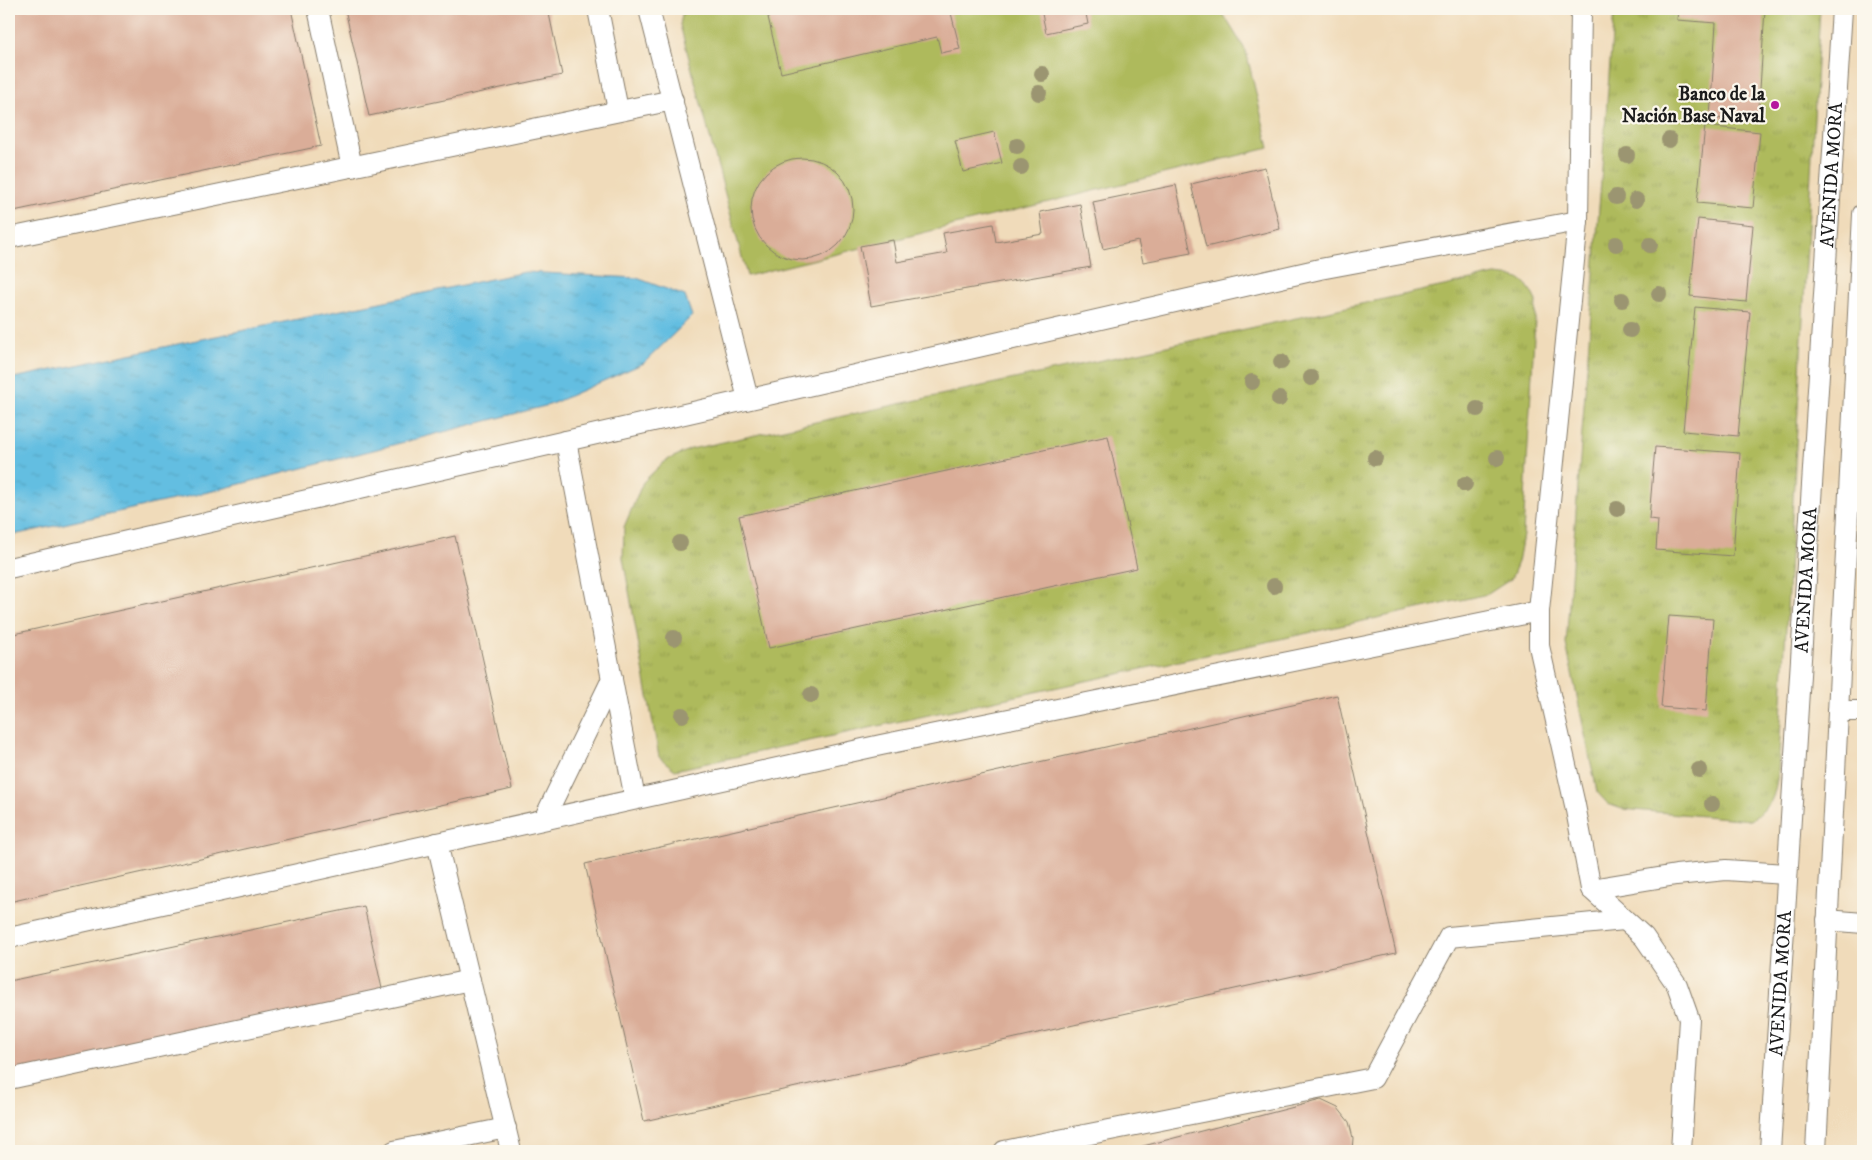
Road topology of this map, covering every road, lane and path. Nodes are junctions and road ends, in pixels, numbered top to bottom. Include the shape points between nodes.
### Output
1 (318, 9) edge
2 (598, 9) edge
3 (650, 9) edge
4 (1581, 9) edge
5 (1842, 9) edge
6 (673, 100) junction
7 (618, 110) junction
8 (352, 167) junction
9 (1863, 214) edge
10 (1578, 222) junction
11 (9, 238) edge
12 (748, 399) junction
13 (566, 441) junction
14 (9, 568) edge
15 (1539, 611) junction
16 (612, 679) junction
17 (1838, 711) junction
18 (1863, 711) edge
19 (635, 799) junction
20 (544, 819) junction
21 (436, 843) junction
22 (1786, 874) junction
23 (1591, 889) junction
24 (1624, 920) junction
25 (1827, 920) junction
26 (1863, 923) edge
27 (9, 938) edge
28 (470, 980) junction
29 (9, 1079) edge
30 (506, 1128) junction
31 (394, 1151) edge
32 (511, 1151) edge
33 (1004, 1151) edge
34 (1682, 1151) edge
35 (1770, 1151) edge
36 (1816, 1151) edge

1 - 8 lane
2 - 7 lane
3 - 6 lane
4 - 10 lane
5 - 22 lane, AVENIDA MORA
6 - 7 lane
6 - 12 lane
7 - 8 lane
8 - 11 lane
9 - 17 lane, AVENIDA MORA
10 - 12 lane via 1320,269
10 - 15 lane
12 - 13 lane
13 - 14 lane
13 - 16 lane
15 - 19 lane via 881,745
15 - 23 lane via 1539,646
16 - 19 lane
16 - 20 lane
17 - 18 lane
17 - 25 lane, AVENIDA MORA
19 - 20 lane
20 - 21 lane
21 - 27 lane
21 - 28 lane
22 - 23 lane via 1726,870
22 - 35 lane, AVENIDA MORA
23 - 24 lane
24 - 33 lane via 1449,937 1373,1078
24 - 34 lane via 1644,937 1677,985 1689,1019
25 - 26 lane
25 - 36 lane, AVENIDA MORA
28 - 29 lane
28 - 30 lane
30 - 31 lane
30 - 32 lane

